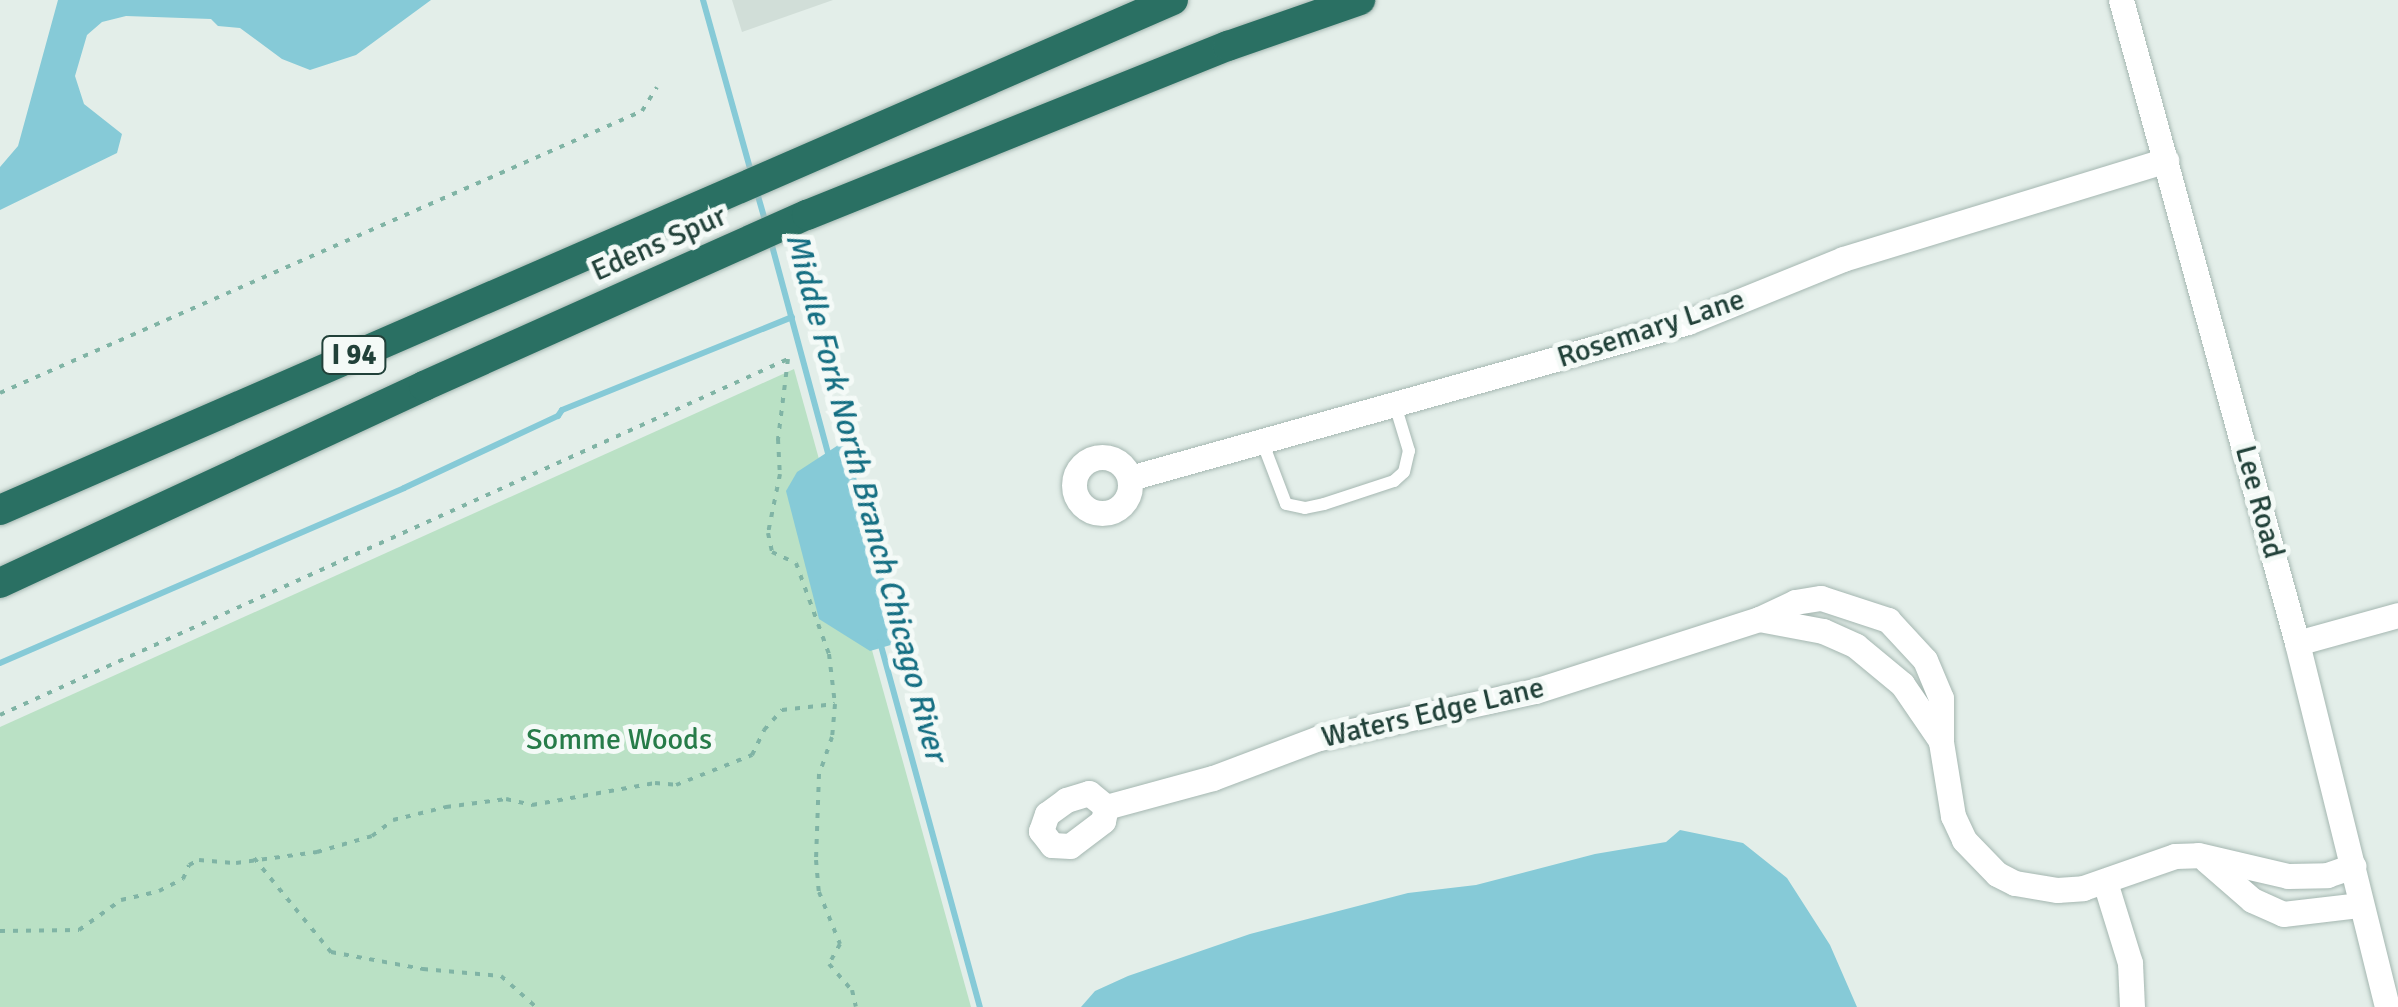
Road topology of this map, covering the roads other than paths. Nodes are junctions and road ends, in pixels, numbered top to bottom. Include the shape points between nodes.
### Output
1 (1173, 0) edge
2 (1360, 0) edge
3 (2122, 0) edge
4 (2166, 160) junction
5 (1395, 404) junction
6 (1262, 441) junction
7 (1130, 478) dead end
8 (0, 510) edge
9 (0, 583) edge
10 (2398, 616) edge
11 (1759, 619) junction
12 (2297, 642) junction
13 (1941, 742) junction
14 (1106, 807) dead end
15 (2198, 855) junction
16 (2353, 866) junction
17 (2105, 882) junction
18 (2360, 905) junction
19 (2132, 1007) edge
20 (2387, 1007) edge

1 - 8 highway, Edens Spur / I 94
2 - 9 highway, Edens Spur / I 94 via 1228,46 808,215
3 - 4 street, Lee Road
4 - 5 street, Rosemary Lane via 1843,259 1688,322
4 - 12 street, Lee Road
5 - 6 street, Rosemary Lane
5 - 6 lane via 1409,451 1404,472 1324,504 1286,504
6 - 7 street, Rosemary Lane
10 - 12 street
11 - 13 street, Waters Edge Lane via 1823,631 1856,646 1902,684
11 - 13 street, Waters Edge Lane via 1821,598 1888,620 1937,681
11 - 14 street, Waters Edge Lane via 1535,690 1319,738 1213,778
12 - 16 street, Lee Road
13 - 17 street, Waters Edge Lane via 1964,840 1997,874 2057,890
15 - 16 street, Waters Edge Lane via 2288,876
15 - 17 street, Waters Edge Lane via 2156,860
15 - 18 street via 2268,910 2303,915
16 - 18 street, Lee Road
17 - 19 street via 2130,963
18 - 20 street, Lee Road

